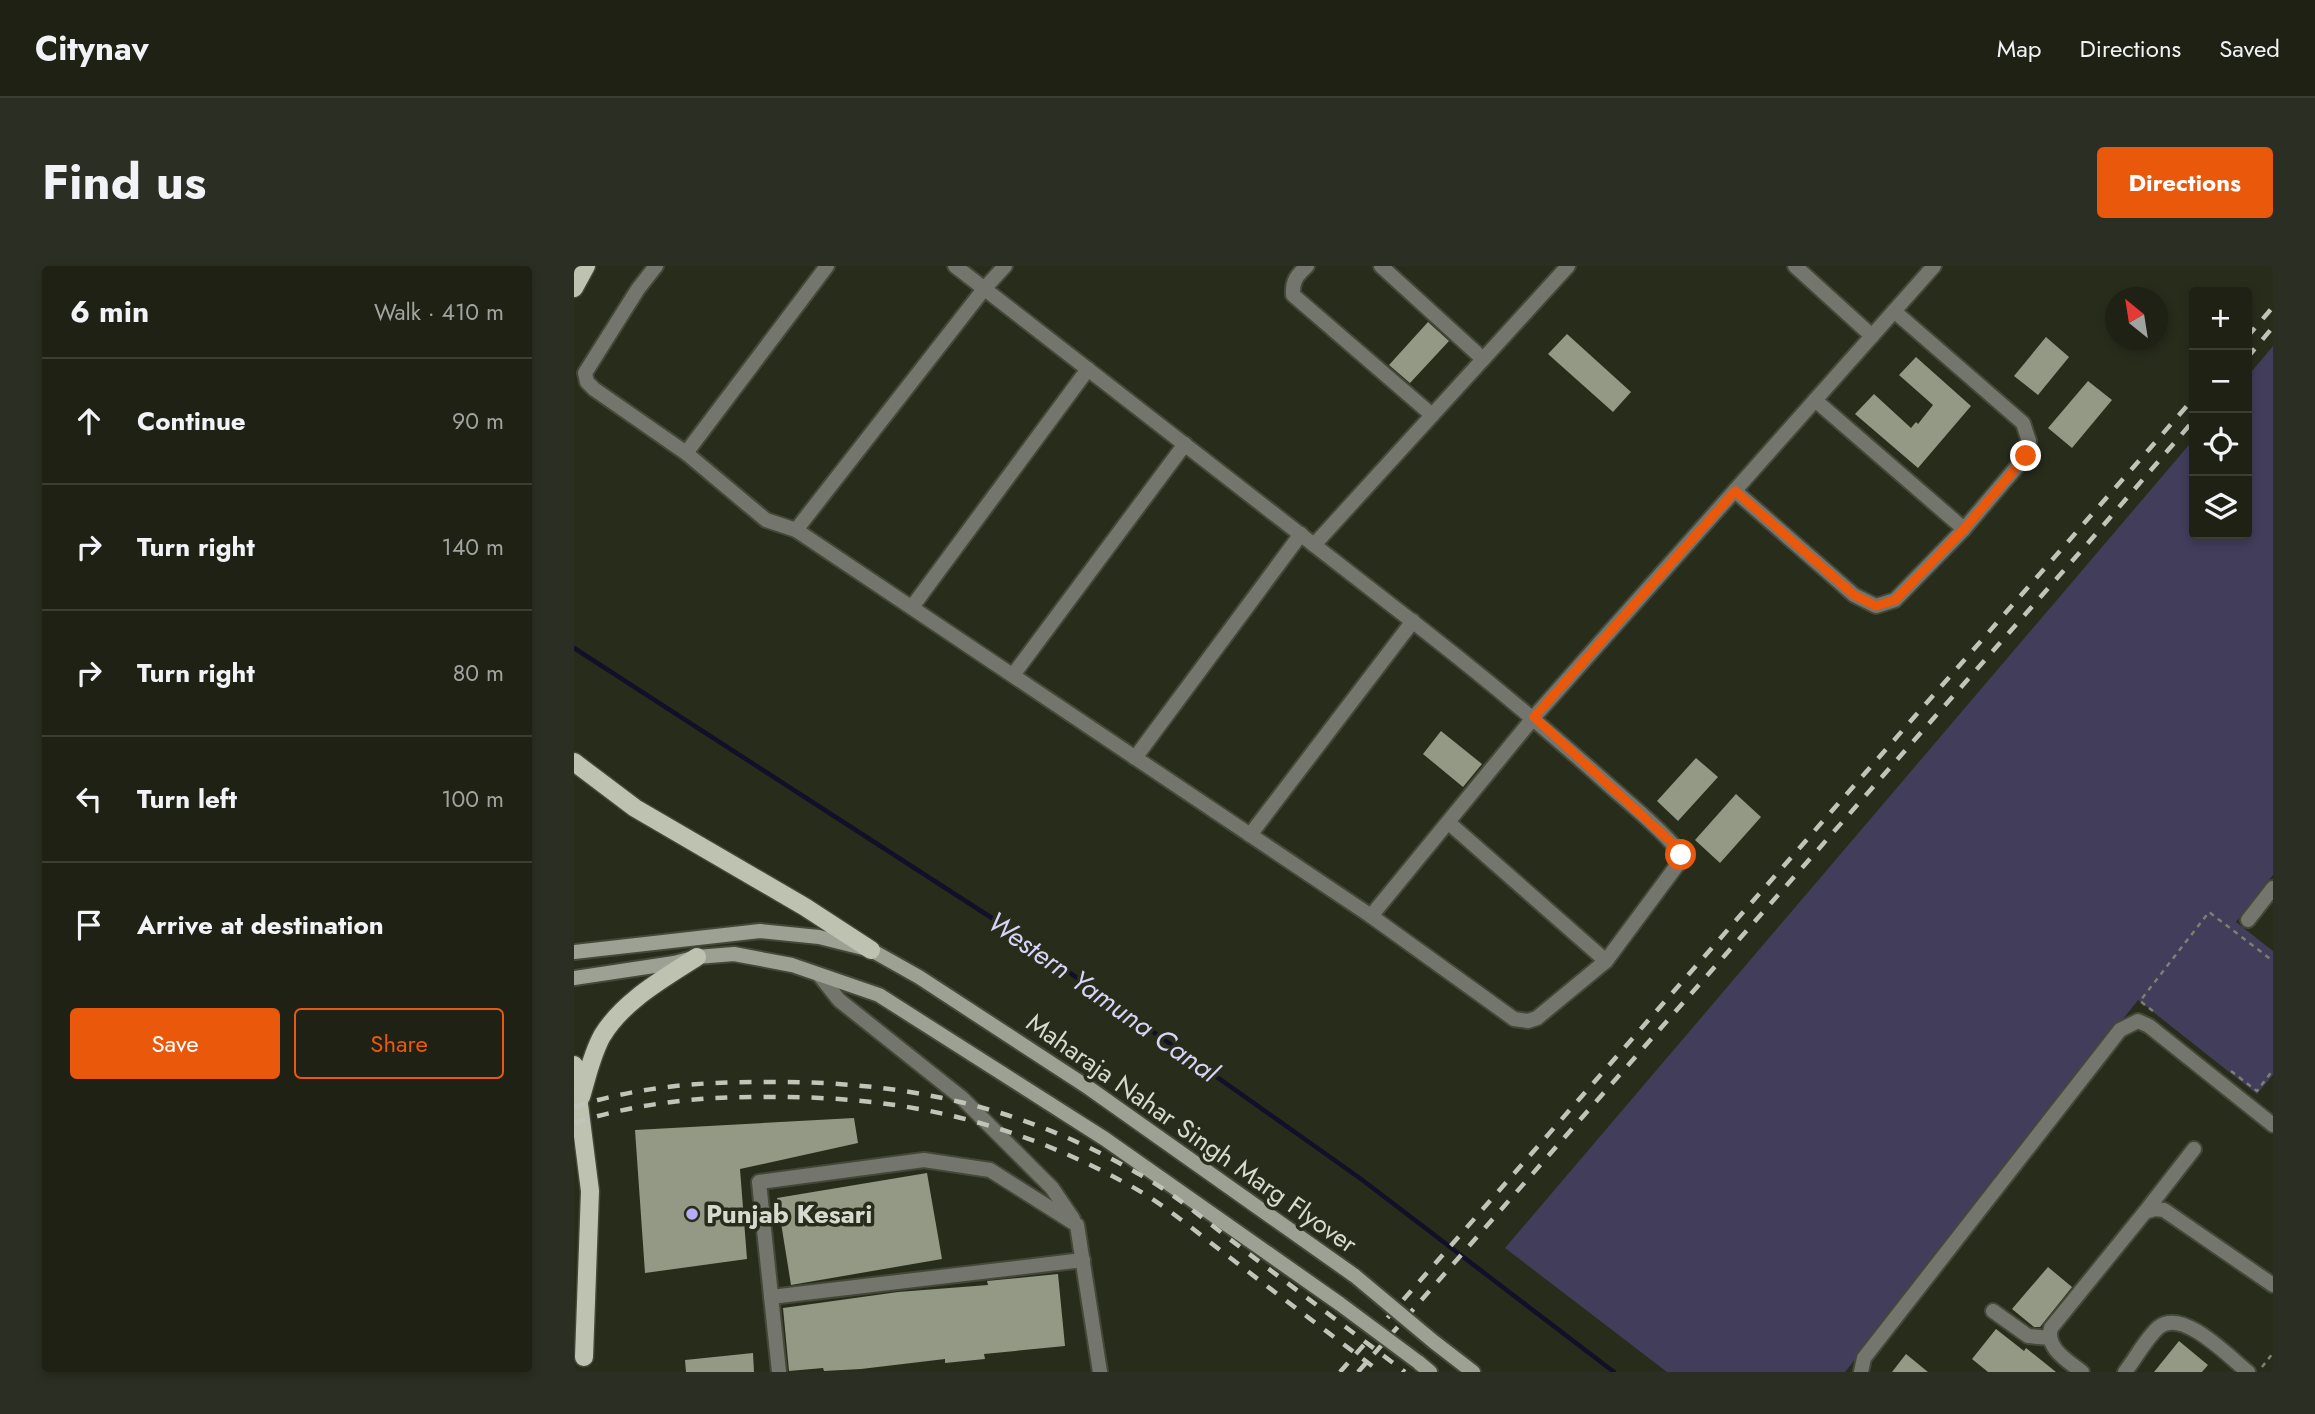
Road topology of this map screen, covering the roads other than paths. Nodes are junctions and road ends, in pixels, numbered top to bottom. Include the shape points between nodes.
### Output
1 (586, 266) edge
2 (656, 266) edge
3 (827, 266) edge
4 (955, 266) edge
5 (1005, 266) edge
6 (1307, 266) edge
7 (1381, 266) edge
8 (1568, 266) edge
9 (1795, 266) edge
10 (1934, 266) edge
11 (574, 288) edge
12 (984, 289) junction
13 (1894, 311) junction
14 (1872, 336) junction
15 (1483, 359) junction
16 (1088, 369) junction
17 (1815, 400) junction
18 (1432, 415) junction
19 (1185, 444) junction
20 (686, 453) junction
21 (1735, 491) junction
22 (1964, 529) junction
23 (796, 530) junction
24 (1301, 534) junction
25 (1314, 545) junction
26 (912, 607) junction
27 (1413, 621) junction
28 (1013, 675) junction
29 (1534, 717) junction
30 (1135, 758) junction
31 (574, 762) edge
32 (1448, 823) junction
33 (1250, 835) junction
34 (2273, 888) edge
35 (1371, 916) junction
36 (2248, 920) dead end
37 (871, 950) junction
38 (574, 951) edge
39 (697, 957) junction
40 (1606, 961) junction
41 (820, 976) junction
42 (574, 978) edge
43 (574, 1065) edge
44 (579, 1104) junction
45 (2273, 1125) edge
46 (2194, 1149) dead end
47 (2146, 1212) junction
48 (1077, 1225) junction
49 (1083, 1260) junction
50 (574, 1284) edge
51 (2273, 1284) edge
52 (771, 1297) junction
53 (1993, 1311) dead end
54 (2050, 1338) junction
55 (585, 1364) edge
56 (779, 1372) edge
57 (1100, 1372) edge
58 (1430, 1372) edge
59 (1473, 1372) edge
60 (1861, 1372) edge
61 (2082, 1372) edge
62 (2125, 1372) edge
63 (2248, 1372) edge

1 - 11 main road
2 - 20 street via 585,373 594,389
3 - 20 street
4 - 12 street
5 - 12 street
6 - 18 street via 1292,286 1293,295
7 - 15 street
8 - 15 street
9 - 14 street
10 - 13 street
12 - 16 street
12 - 23 street
13 - 14 street
13 - 22 street via 2023,423 2029,441 2026,456
14 - 17 street
15 - 18 street
16 - 19 street
16 - 26 street
17 - 21 street
17 - 22 street
18 - 25 street
19 - 24 street
19 - 28 street
20 - 23 street via 766,520
21 - 22 street via 1854,595 1876,606 1895,600
21 - 29 street
23 - 26 street
24 - 25 street
24 - 30 street
25 - 27 street
26 - 28 street
27 - 29 street
27 - 33 street
28 - 30 street
29 - 32 street
29 - 40 street via 1681,855
30 - 33 street
31 - 37 main road via 635,808
32 - 35 street
32 - 40 street
33 - 35 street
34 - 36 street
35 - 40 street via 1514,1019 1537,1018
37 - 38 main road, Maharaja Nahar Singh Marg Flyover via 819,937 760,932
37 - 59 main road, Maharaja Nahar Singh Marg Flyover, bridge via 919,976 1088,1088 1355,1276
39 - 41 main road via 734,954 792,965
39 - 42 main road
39 - 44 main road via 629,1005 603,1036
41 - 48 street via 839,1000 962,1098 1052,1188
41 - 58 main road, bridge via 879,995 1105,1139
43 - 44 main road
44 - 55 main road via 590,1191
45 - 60 street via 2148,1026 2138,1021 2120,1030 1864,1358
46 - 47 street
47 - 51 street via 2164,1210
47 - 54 street via 2051,1328
48 - 49 street
48 - 52 street via 990,1170 924,1160 758,1182
49 - 52 street
49 - 57 street
50 - 55 main road
52 - 56 street
53 - 54 street via 2028,1336
54 - 61 street via 2056,1351
62 - 63 street via 2158,1328 2171,1322 2190,1326

